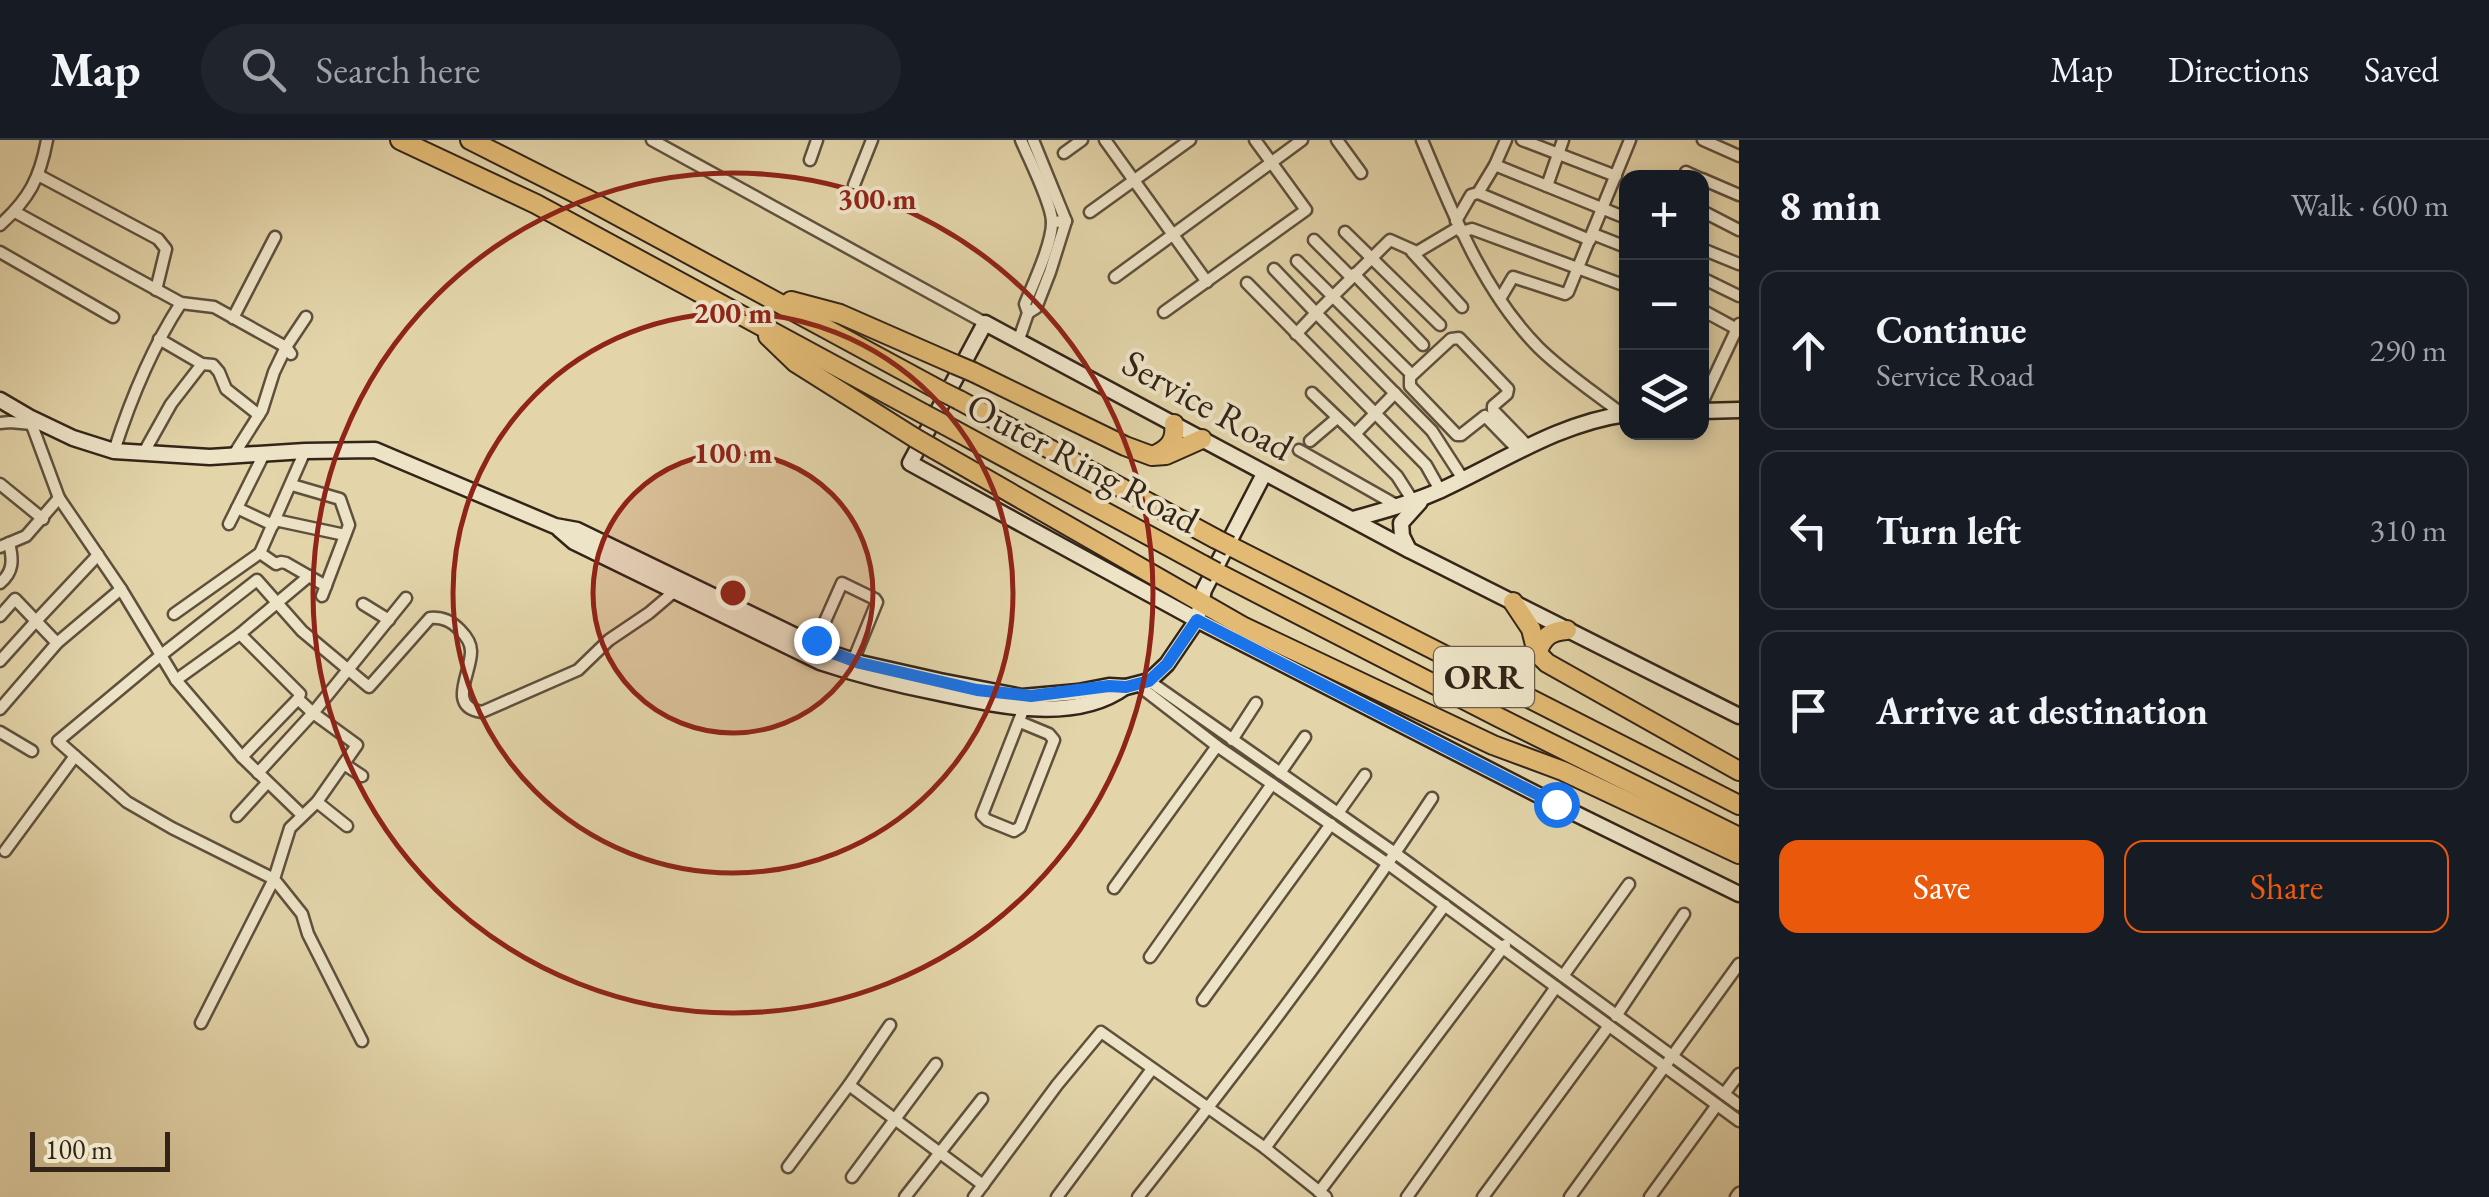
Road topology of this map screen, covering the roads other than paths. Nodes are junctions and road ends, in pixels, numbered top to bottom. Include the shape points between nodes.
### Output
1 (47, 140) edge
2 (400, 140) edge
3 (470, 140) edge
4 (652, 140) edge
5 (817, 140) edge
6 (872, 140) edge
7 (1021, 140) edge
8 (1033, 140) edge
9 (1082, 140) edge
10 (1105, 140) edge
11 (1190, 140) edge
12 (1255, 140) edge
13 (1302, 140) edge
14 (1337, 140) edge
15 (1422, 140) edge
16 (1506, 140) edge
17 (1522, 140) edge
18 (1564, 140) edge
19 (1703, 140) edge
20 (1627, 141) edge
21 (1064, 153) dead end
22 (1558, 154) junction
23 (1739, 156) edge
24 (810, 160) dead end
25 (1271, 162) junction
26 (1495, 165) junction
27 (1361, 172) dead end
28 (1616, 174) junction
29 (1619, 175) edge
30 (40, 176) junction
31 (1134, 180) junction
32 (1709, 182) edge
33 (854, 185) dead end
34 (1547, 186) junction
35 (1478, 193) junction
36 (1739, 195) edge
37 (1602, 209) junction
38 (14, 212) junction
39 (1090, 212) dead end
40 (1619, 215) edge
41 (1709, 215) edge
42 (1066, 221) junction
43 (1052, 222) junction
44 (0, 225) edge
45 (1459, 226) junction
46 (1739, 230) edge
47 (1345, 232) dead end
48 (1173, 234) junction
49 (275, 237) dead end
50 (1591, 237) junction
51 (1314, 240) dead end
52 (1619, 245) edge
53 (1408, 248) junction
54 (0, 252) edge
55 (1709, 252) edge
56 (1371, 257) junction
57 (1297, 261) dead end
58 (1739, 264) edge
59 (1579, 268) junction
60 (1274, 269) dead end
61 (1352, 276) junction
62 (1114, 277) dead end
63 (1709, 281) edge
64 (1207, 282) junction
65 (1247, 283) dead end
66 (1619, 283) edge
67 (156, 290) junction
68 (761, 293) junction
69 (1332, 296) junction
70 (1739, 296) edge
71 (1500, 299) junction
72 (181, 303) junction
73 (1462, 306) dead end
74 (1164, 312) dead end
75 (1028, 313) junction
76 (1709, 313) edge
77 (1316, 314) junction
78 (306, 316) dead end
79 (113, 317) dead end
80 (232, 318) junction
81 (750, 319) junction
82 (985, 323) junction
83 (1440, 325) dead end
84 (1738, 327) edge
85 (1296, 334) junction
86 (159, 339) junction
87 (1019, 339) junction
88 (1423, 345) dead end
89 (288, 351) junction
90 (202, 364) junction
91 (1408, 371) dead end
92 (1709, 383) edge
93 (1312, 393) dead end
94 (1395, 394) junction
95 (0, 400) edge
96 (1619, 410) edge
97 (1739, 410) edge
98 (1709, 411) edge
99 (1374, 413) junction
100 (259, 415) junction
101 (1619, 415) edge
102 (1337, 418) junction
103 (30, 421) junction
104 (0, 423) edge
105 (1174, 424) junction
106 (1355, 434) junction
107 (1202, 440) junction
108 (1310, 442) dead end
109 (1523, 449) junction
110 (1299, 450) dead end
111 (114, 451) junction
112 (305, 451) junction
113 (143, 454) junction
114 (264, 454) junction
115 (232, 456) junction
116 (1152, 456) junction
117 (1264, 474) junction
118 (1463, 479) junction
119 (0, 484) edge
120 (292, 484) junction
121 (1434, 492) junction
122 (59, 498) junction
123 (1406, 504) junction
124 (236, 508) junction
125 (42, 519) junction
126 (1353, 519) junction
127 (274, 522) junction
128 (229, 524) dead end
129 (554, 526) junction
130 (345, 536) junction
131 (4, 545) edge
132 (1410, 550) junction
133 (260, 553) junction
134 (98, 555) junction
135 (310, 576) junction
136 (0, 584) edge
137 (121, 589) junction
138 (676, 590) junction
139 (406, 598) dead end
140 (15, 599) junction
141 (1514, 602) junction
142 (278, 604) junction
143 (363, 604) dead end
144 (1199, 612) junction
145 (174, 614) dead end
146 (0, 616) edge
147 (36, 620) junction
148 (388, 620) junction
149 (1566, 630) junction
150 (240, 634) junction
151 (57, 643) junction
152 (814, 646) junction
153 (1538, 653) junction
154 (160, 656) junction
155 (0, 661) edge
156 (853, 661) junction
157 (348, 669) junction
158 (176, 680) junction
159 (1138, 684) junction
160 (298, 699) junction
161 (1256, 703) dead end
162 (0, 709) edge
163 (314, 713) junction
164 (1025, 713) junction
165 (1739, 716) edge
166 (1034, 728) junction
167 (0, 732) edge
168 (1305, 737) dead end
169 (1232, 740) junction
170 (1218, 746) junction
171 (32, 751) dead end
172 (74, 756) junction
173 (242, 757) junction
174 (344, 764) junction
175 (1739, 771) edge
176 (258, 773) junction
177 (1280, 773) junction
178 (1365, 774) dead end
179 (362, 776) dead end
180 (267, 783) junction
181 (1272, 784) junction
182 (1432, 798) dead end
183 (316, 802) junction
184 (1739, 805) edge
185 (1338, 814) junction
186 (302, 815) junction
187 (237, 816) dead end
188 (1331, 824) junction
189 (348, 826) dead end
190 (1739, 837) edge
191 (5, 851) dead end
192 (1396, 853) junction
193 (1739, 854) edge
194 (1388, 864) junction
195 (274, 879) junction
196 (1628, 884) dead end
197 (1114, 888) dead end
198 (1739, 894) edge
199 (1445, 906) junction
200 (1684, 914) dead end
201 (1512, 937) junction
202 (1504, 947) junction
203 (1150, 956) dead end
204 (1739, 964) edge
205 (1563, 976) junction
206 (1556, 987) junction
207 (1203, 1000) dead end
208 (1616, 1016) junction
209 (202, 1024) dead end
210 (890, 1025) dead end
211 (1608, 1027) junction
212 (362, 1041) dead end
213 (1673, 1056) junction
214 (936, 1064) dead end
215 (1665, 1067) junction
216 (1152, 1068) junction
217 (1739, 1074) edge
218 (849, 1085) junction
219 (1724, 1094) junction
220 (982, 1099) dead end
221 (1716, 1105) junction
222 (1739, 1105) edge
223 (1208, 1108) junction
224 (895, 1119) junction
225 (1739, 1122) edge
226 (1265, 1148) junction
227 (939, 1152) junction
228 (788, 1167) dead end
229 (852, 1177) dead end
230 (983, 1185) junction
231 (1322, 1194) edge
232 (905, 1197) edge
233 (974, 1197) edge
234 (1057, 1197) edge
235 (1138, 1197) edge
236 (1408, 1197) edge
237 (1484, 1197) edge
238 (1570, 1197) edge
239 (1650, 1197) edge

1 - 30 street
2 - 81 highway, Outer Ring Road / ORR
3 - 68 highway, Outer Ring Road / ORR
4 - 82 street, Service Road
5 - 24 street
6 - 33 street
7 - 43 street
8 - 42 street
9 - 21 street
10 - 31 street
11 - 31 street
12 - 25 street
13 - 25 street
14 - 27 street
15 - 45 street
16 - 26 street
17 - 22 street
18 - 22 street
19 - 23 street
20 - 28 street
22 - 28 street
22 - 34 street
25 - 48 street
25 - 64 street via 1306,210
26 - 34 street
26 - 35 street
28 - 29 street
28 - 37 street
30 - 38 street
30 - 67 street via 158,240 166,249
31 - 39 street
31 - 48 street
32 - 36 street
34 - 37 street
35 - 45 street via 1471,195
35 - 50 street
37 - 40 street
37 - 50 street
38 - 44 street
38 - 67 street
41 - 46 street
42 - 43 street
42 - 75 street via 1036,308
43 - 75 street via 1025,304
45 - 53 street via 1417,252
45 - 59 street
45 - 71 street
47 - 56 street
48 - 62 street
48 - 64 street
49 - 80 street
50 - 52 street
50 - 59 street
51 - 61 street
53 - 56 street via 1390,240
53 - 73 street
54 - 79 street
55 - 58 street
56 - 61 street
56 - 83 street
57 - 69 street
59 - 66 street
59 - 71 street via 1567,294 1513,277
60 - 77 street
61 - 69 street
61 - 88 street
63 - 70 street
64 - 74 street
65 - 85 street
67 - 72 street
68 - 116 highway, bridge via 840,314
68 - 184 highway, Outer Ring Road / ORR, bridge via 1223,543
69 - 77 street
69 - 91 street
71 - 96 street via 1538,347
72 - 80 street via 214,307
72 - 86 street
75 - 87 street
76 - 84 street
77 - 85 street
77 - 94 street
78 - 89 street
80 - 89 street
81 - 144 highway, bridge via 796,362
81 - 190 highway, Outer Ring Road / ORR, bridge via 1210,568
82 - 87 main road, Service Road
82 - 144 main road via 910,463
84 - 92 street
85 - 99 street
86 - 90 street
86 - 111 street
87 - 105 main road, Service Road
89 - 100 street
90 - 100 street via 213,365 226,390
90 - 113 street
93 - 102 street
94 - 99 street
94 - 118 street via 1432,431
95 - 103 main road
97 - 98 main road
99 - 106 street
99 - 121 street via 1426,465
100 - 115 street
101 - 109 main road
102 - 106 street
102 - 108 street
103 - 104 street
103 - 111 main road
103 - 122 street
105 - 107 main road, Service Road
105 - 116 highway via 1171,444
106 - 123 street via 1397,476
107 - 116 highway
107 - 117 main road, Service Road
109 - 109 street via 1485,416 1457,434 1410,386 1410,377 1459,338 1508,389 1493,410
109 - 118 main road
110 - 123 street
111 - 113 main road
112 - 114 main road
112 - 120 street
112 - 129 main road via 375,450
113 - 115 main road
114 - 115 main road
114 - 124 street
117 - 126 main road, Service Road
117 - 144 main road
118 - 121 main road
119 - 125 street
120 - 127 street
120 - 130 street via 340,499 349,525
121 - 123 main road
121 - 132 main road via 1401,523
122 - 125 street
122 - 134 street
123 - 126 main road
124 - 127 street
124 - 128 street
125 - 131 street
126 - 132 main road, Service Road
127 - 130 street
127 - 133 street
129 - 138 main road
129 - 152 main road via 578,530
130 - 135 street via 324,591
131 - 136 street via 13,559
132 - 141 main road, Service Road
133 - 135 street
133 - 145 street
134 - 137 street
134 - 147 street
135 - 142 street
136 - 140 street
137 - 151 street
137 - 154 street
138 - 157 street via 578,670 482,712 466,706 464,697 472,649 464,634 438,618 428,620 368,687
138 - 164 main road via 820,662
139 - 148 street
140 - 146 street
140 - 147 street
141 - 149 main road, Service Road
141 - 153 highway
142 - 150 street
142 - 154 street via 258,580
142 - 157 street
143 - 148 street
144 - 159 main road via 1167,664
144 - 193 highway via 1244,626
144 - 198 main road
147 - 151 street
147 - 155 street
148 - 157 street
149 - 153 highway via 1546,636
149 - 165 main road, Service Road
150 - 158 street
150 - 160 street
151 - 162 street
152 - 156 main road
152 - 156 street via 842,583 877,602
153 - 175 highway
154 - 158 street
154 - 172 street via 58,742
156 - 159 main road via 1022,697
157 - 163 street
158 - 173 street
159 - 164 main road via 1111,697
159 - 169 street
159 - 170 street
160 - 163 street
160 - 173 street
161 - 169 street
163 - 174 street via 357,745
163 - 176 street
164 - 166 street
164 - 166 street
164 - 166 street via 982,815 1011,830 1020,826 1054,742
167 - 171 street
168 - 177 street
169 - 177 street
170 - 181 street
170 - 197 street
172 - 191 street
172 - 195 street via 127,802
173 - 176 street
174 - 179 street
174 - 183 street
176 - 180 street
177 - 185 street
178 - 185 street
180 - 186 street
180 - 187 street
181 - 188 street
181 - 203 street
182 - 192 street
183 - 186 street
183 - 189 street
185 - 192 street
186 - 195 street via 290,828
188 - 194 street
188 - 207 street
192 - 194 street
192 - 201 street
194 - 199 street
194 - 223 street
195 - 209 street
195 - 212 street via 302,914
196 - 205 street
199 - 202 street
199 - 226 street
200 - 208 street
201 - 202 street
201 - 205 street
202 - 206 street
202 - 231 street
204 - 213 street
205 - 208 street
206 - 211 street
206 - 236 street
208 - 213 street
210 - 218 street
211 - 215 street
211 - 237 street
213 - 215 street
213 - 219 street
214 - 224 street
215 - 221 street
215 - 238 street
216 - 223 street
216 - 230 street via 1101,1032
216 - 234 street
217 - 219 street
218 - 224 street
218 - 228 street
219 - 222 street
220 - 227 street
221 - 225 street
221 - 239 street
223 - 226 street
223 - 235 street
224 - 227 street
224 - 229 street
226 - 231 street
227 - 230 street
227 - 232 street
230 - 233 street

